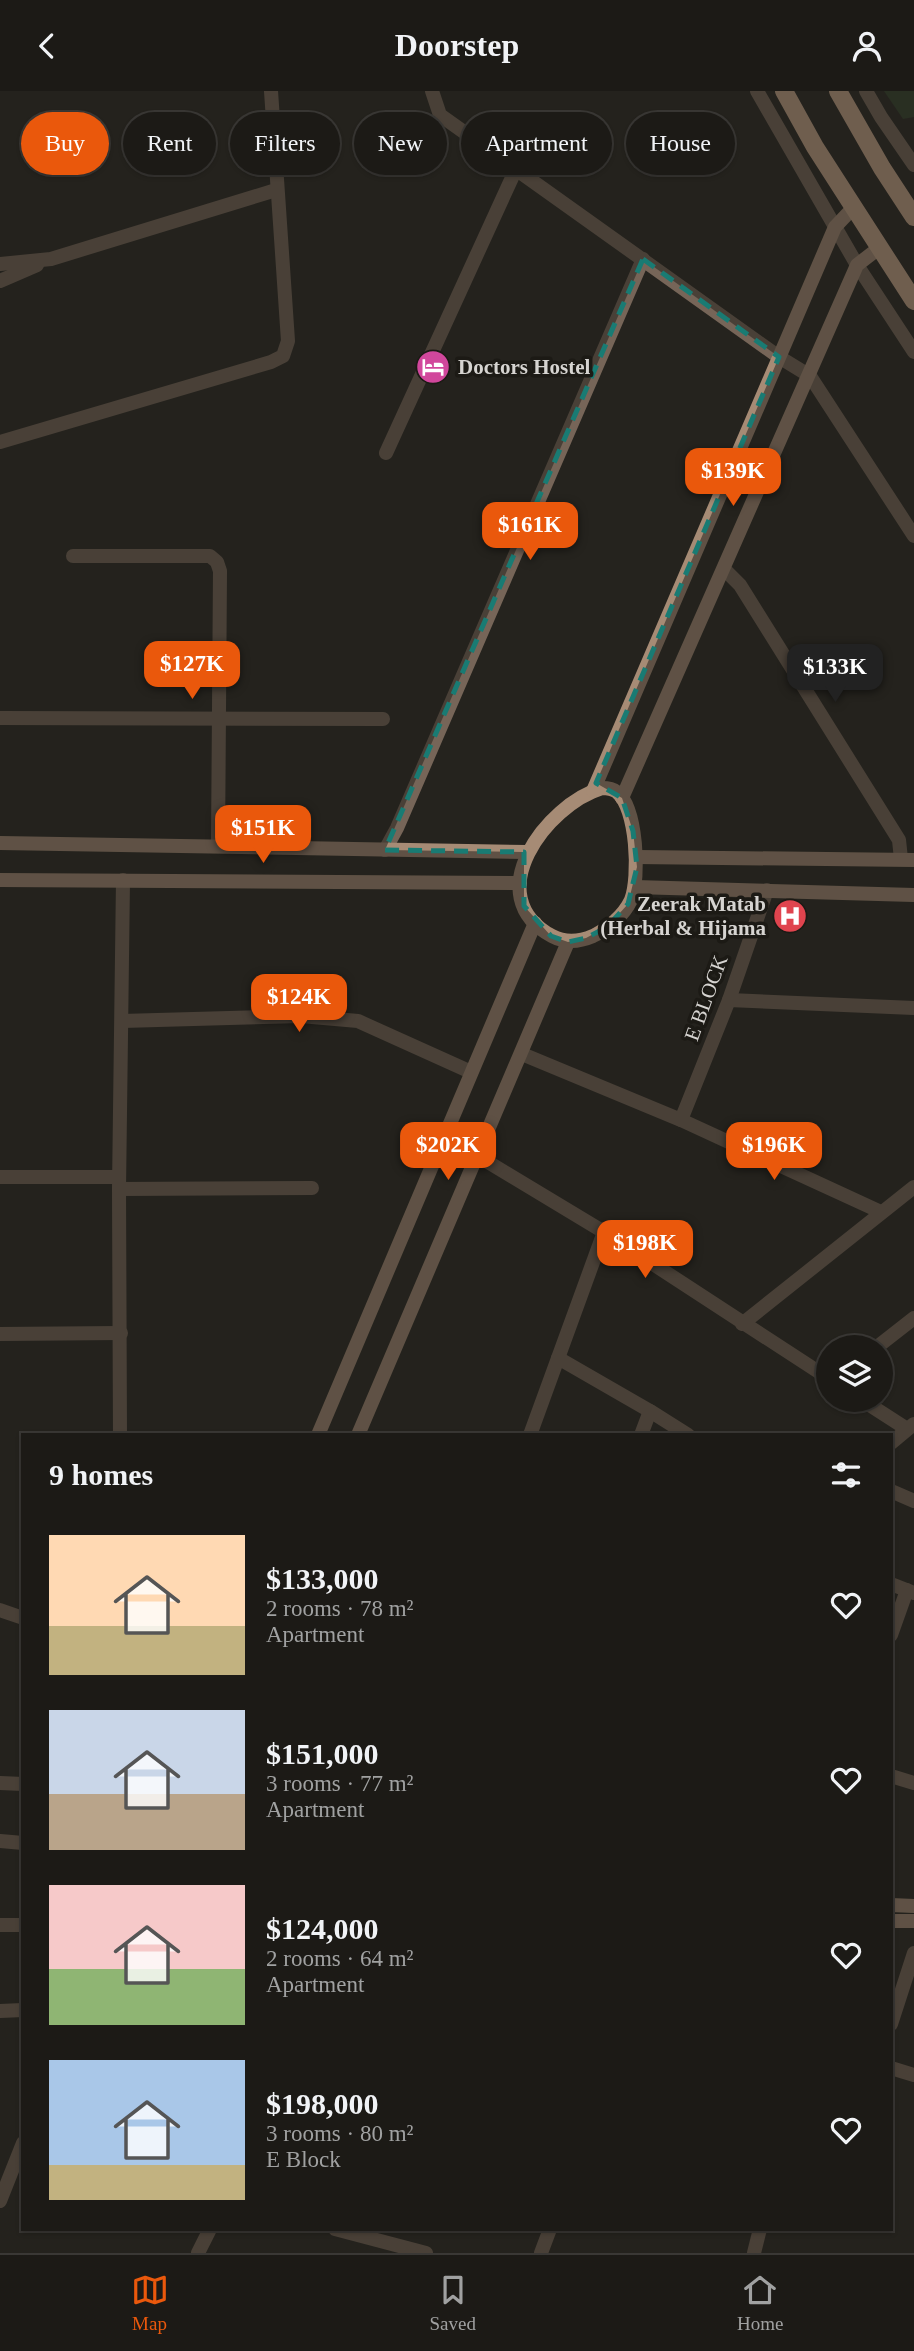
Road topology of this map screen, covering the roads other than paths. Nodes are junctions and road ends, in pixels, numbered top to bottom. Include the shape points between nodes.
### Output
1 (271, 91) edge
2 (432, 91) edge
3 (757, 91) edge
4 (784, 91) edge
5 (838, 91) edge
6 (866, 91) edge
7 (461, 130) edge
8 (909, 147) edge
9 (914, 165) edge
10 (513, 175) edge
11 (524, 175) edge
12 (276, 190) junction
13 (853, 208) junction
14 (914, 217) edge
15 (835, 227) junction
16 (879, 248) junction
17 (51, 259) junction
18 (643, 259) junction
19 (0, 264) edge
20 (857, 265) junction
21 (0, 281) edge
22 (914, 300) edge
23 (914, 352) edge
24 (779, 357) junction
25 (810, 376) junction
26 (0, 442) edge
27 (386, 453) dead end
28 (914, 536) edge
29 (73, 556) dead end
30 (724, 570) junction
31 (0, 718) edge
32 (218, 718) junction
33 (383, 719) dead end
34 (593, 790) junction
35 (622, 799) junction
36 (0, 843) edge
37 (218, 846) junction
38 (385, 850) junction
39 (527, 852) junction
40 (636, 857) junction
41 (907, 860) edge
42 (0, 880) edge
43 (123, 880) junction
44 (520, 883) junction
45 (635, 887) junction
46 (766, 890) junction
47 (914, 895) edge
48 (535, 923) junction
49 (568, 942) junction
50 (729, 1000) junction
51 (914, 1008) edge
52 (122, 1021) junction
53 (522, 1054) junction
54 (471, 1072) junction
55 (681, 1120) junction
56 (478, 1156) junction
57 (0, 1177) edge
58 (119, 1183) junction
59 (914, 1187) edge
60 (312, 1188) dead end
61 (881, 1212) junction
62 (604, 1232) junction
63 (914, 1318) edge
64 (742, 1324) junction
65 (121, 1333) junction
66 (0, 1334) edge
67 (892, 1335) edge
68 (558, 1358) junction
69 (816, 1370) edge
70 (650, 1411) junction
71 (883, 1412) edge
72 (910, 1427) edge
73 (120, 1433) edge
74 (319, 1433) edge
75 (359, 1433) edge
76 (531, 1433) edge
77 (642, 1433) edge
78 (685, 1433) edge
79 (893, 1441) edge
80 (893, 1492) edge
81 (914, 1501) edge
82 (893, 1585) edge
83 (910, 1591) edge
84 (0, 1610) edge
85 (21, 1617) edge
86 (893, 1630) edge
87 (893, 1777) edge
88 (0, 1783) edge
89 (914, 1783) edge
90 (21, 1784) edge
91 (0, 1841) edge
92 (21, 1843) edge
93 (893, 1905) edge
94 (914, 1906) edge
95 (893, 1921) edge
96 (914, 1921) edge
97 (0, 1925) edge
98 (21, 1925) edge
99 (914, 1953) edge
100 (21, 2010) edge
101 (0, 2011) edge
102 (893, 2018) edge
103 (893, 2069) edge
104 (914, 2075) edge
105 (21, 2148) edge
106 (0, 2201) edge
107 (209, 2231) edge
108 (343, 2231) edge
109 (549, 2231) edge
110 (760, 2231) edge
111 (198, 2253) edge
112 (426, 2253) edge
113 (541, 2253) edge
114 (754, 2253) edge

1 - 12 street
2 - 7 street via 440,115
3 - 15 street
4 - 13 main road
5 - 14 main road
6 - 8 street via 881,117
8 - 9 street
10 - 27 street
11 - 18 street
12 - 17 street
12 - 26 street via 288,341 283,356
13 - 15 street
13 - 16 main road
15 - 20 street
15 - 24 street
16 - 20 street
16 - 22 main road
17 - 19 street
17 - 21 street
18 - 24 street
18 - 38 street
20 - 23 street
20 - 25 street
24 - 25 street
24 - 34 street
25 - 28 street
25 - 30 street
29 - 32 street via 210,556 217,562
30 - 35 street
30 - 41 street via 740,585 899,840
31 - 32 street
32 - 33 street
32 - 37 street
34 - 35 street via 609,788
34 - 39 street via 555,817
35 - 40 street
36 - 37 street
37 - 38 street
38 - 39 street
39 - 44 street
40 - 41 street
40 - 45 street
42 - 43 street
43 - 44 street
43 - 52 street
44 - 48 street via 524,906
45 - 46 street
45 - 49 street via 628,904 607,927 586,939
46 - 47 street
46 - 50 street, E BLOCK
48 - 49 street
48 - 54 street
49 - 53 street
50 - 51 street
50 - 55 street, E BLOCK
52 - 54 street via 301,1016 358,1021
52 - 58 street
53 - 55 street
53 - 56 street
54 - 74 street
55 - 61 street
56 - 62 street
56 - 75 street
57 - 58 street
58 - 60 street
58 - 65 street
59 - 61 street
61 - 64 street
62 - 64 street
62 - 68 street
63 - 67 street
64 - 69 street
65 - 66 street
65 - 73 street
68 - 70 street
68 - 76 street
70 - 77 street
70 - 78 street
71 - 72 street
72 - 79 street
80 - 81 street
82 - 83 street
83 - 86 street
84 - 85 street
87 - 89 street
88 - 90 street
91 - 92 street
93 - 94 street
95 - 96 street
97 - 98 street
99 - 102 street
100 - 101 street
103 - 104 street
105 - 106 street
107 - 111 street
108 - 112 street
109 - 113 street
110 - 114 street

